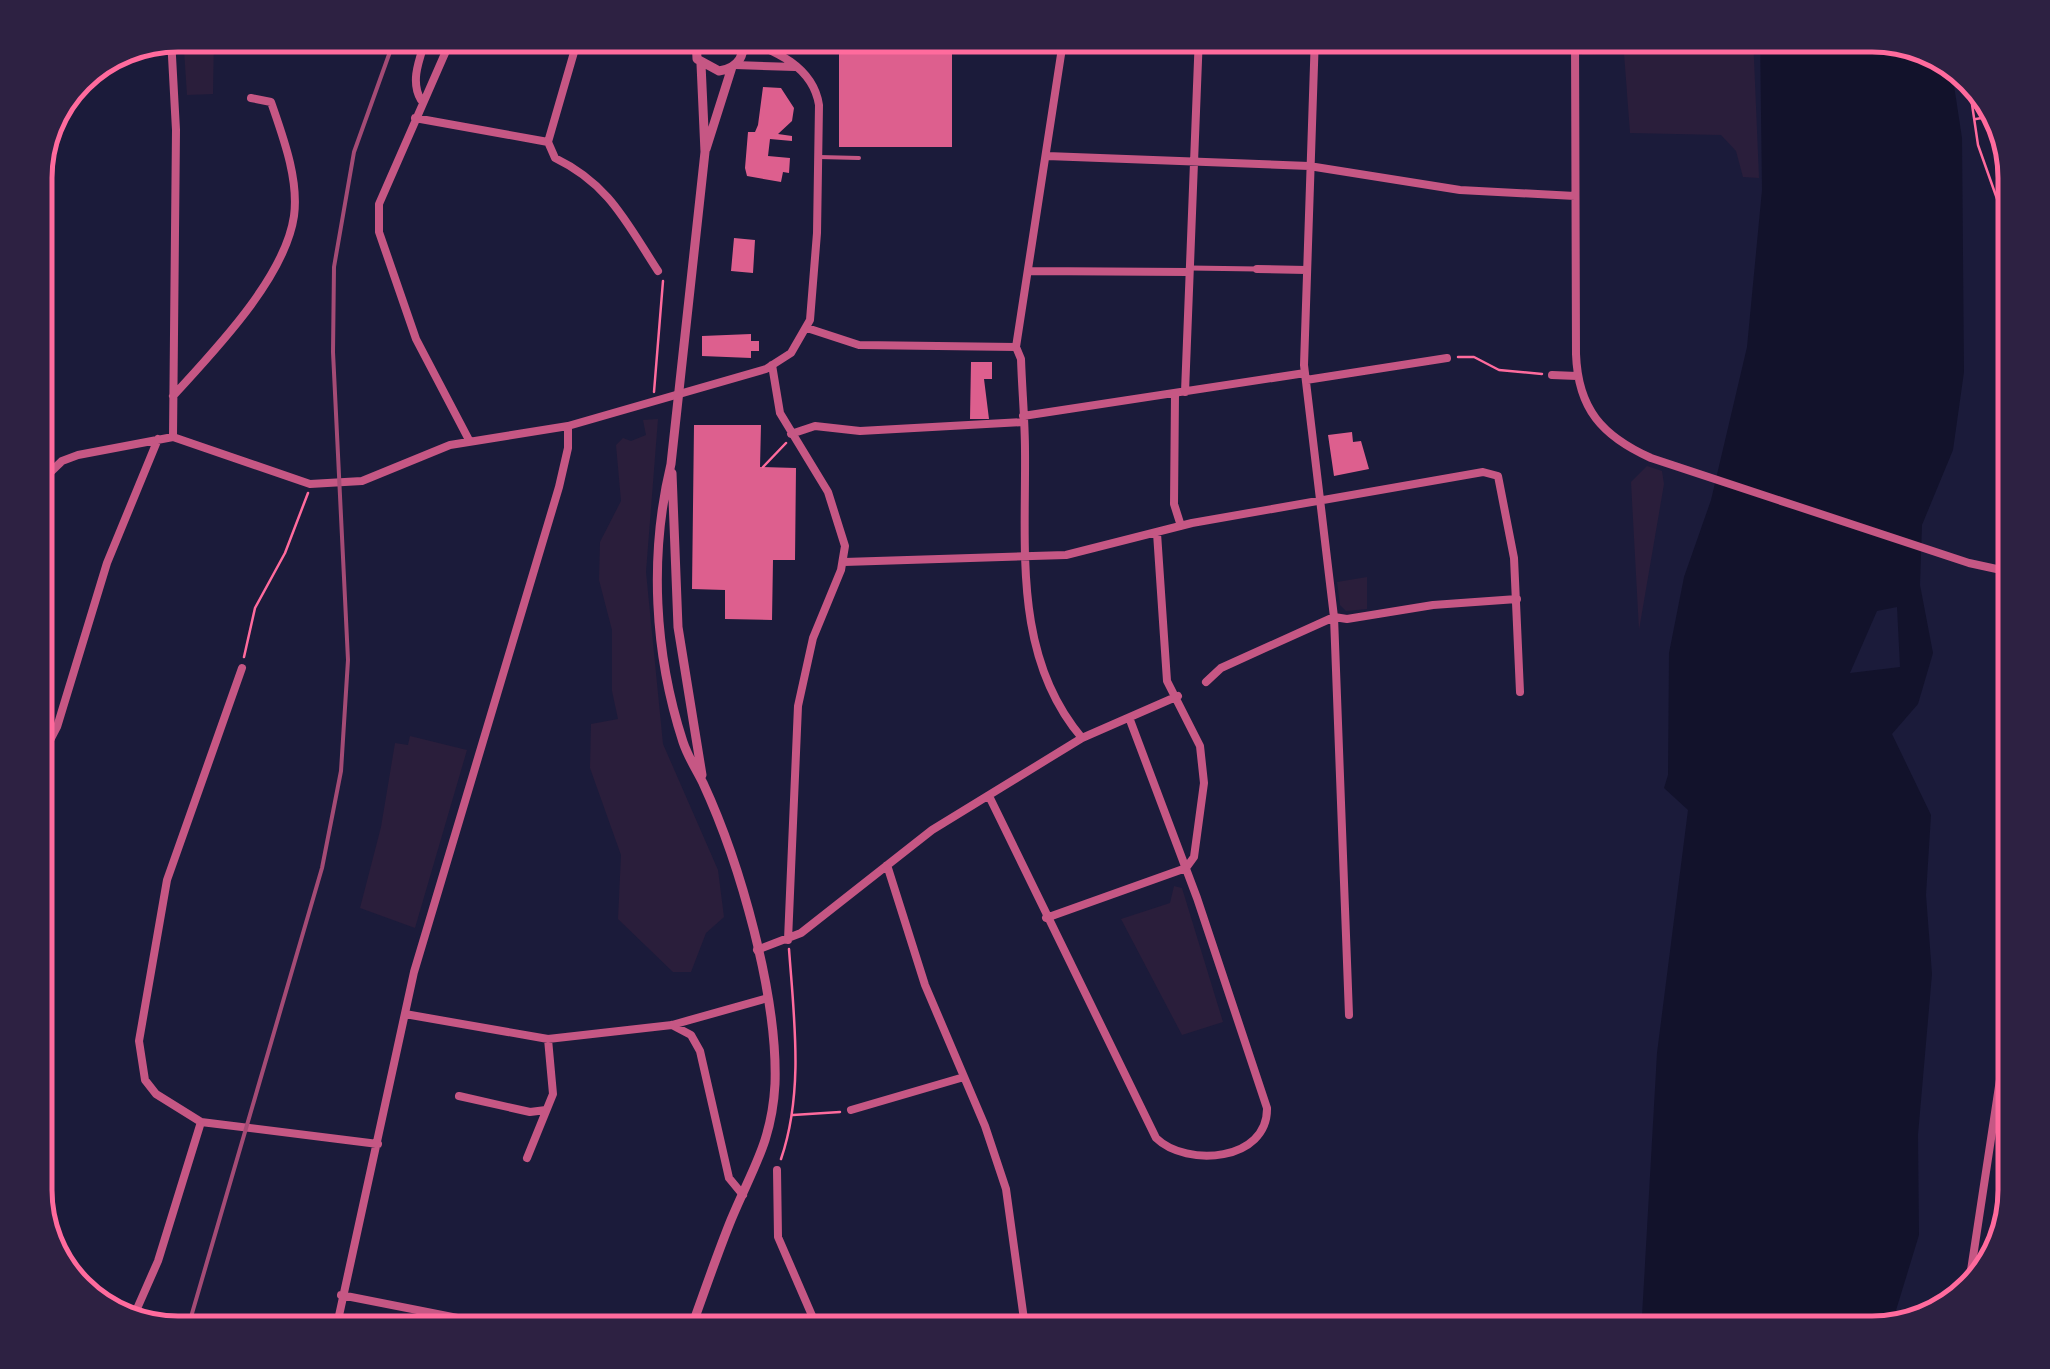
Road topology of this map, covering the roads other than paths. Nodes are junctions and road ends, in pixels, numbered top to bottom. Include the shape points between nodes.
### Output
1 (422, 52) edge
2 (445, 52) edge
3 (573, 52) edge
4 (694, 52) edge
5 (742, 52) edge
6 (777, 52) edge
7 (1062, 52) edge
8 (1198, 52) edge
9 (1314, 52) edge
10 (1574, 52) edge
11 (172, 53) edge
12 (701, 64) junction
13 (734, 66) junction
14 (795, 66) junction
15 (250, 98) dead end
16 (421, 100) junction
17 (415, 118) junction
18 (548, 142) junction
19 (705, 152) junction
20 (1047, 156) junction
21 (818, 158) junction
22 (860, 158) dead end
23 (1192, 160) junction
24 (1309, 166) junction
25 (1575, 196) junction
26 (658, 270) road end
27 (1188, 270) junction
28 (1257, 270) joint
29 (1306, 270) junction
30 (1028, 271) junction
31 (807, 328) junction
32 (1016, 347) junction
33 (1447, 358) road end
34 (772, 366) junction
35 (1552, 376) road end
36 (1577, 376) junction
37 (1306, 377) junction
38 (1180, 393) junction
39 (173, 396) junction
40 (1024, 419) junction
41 (568, 426) junction
42 (791, 434) junction
43 (173, 437) junction
44 (158, 439) junction
45 (469, 440) junction
46 (671, 464) junction
47 (53, 470) edge
48 (1322, 499) junction
49 (1181, 526) junction
50 (1157, 533) junction
51 (1023, 557) junction
52 (844, 562) junction
53 (1998, 569) edge
54 (1517, 599) junction
55 (1334, 617) junction
56 (242, 668) road end
57 (1206, 682) dead end
58 (1520, 692) dead end
59 (1178, 696) junction
60 (1130, 720) junction
61 (53, 735) edge
62 (1082, 738) junction
63 (702, 783) junction
64 (989, 796) junction
65 (886, 865) junction
66 (1186, 868) junction
67 (1046, 918) junction
68 (788, 940) junction
69 (758, 950) junction
70 (768, 998) junction
71 (405, 1014) junction
72 (1349, 1015) dead end
73 (672, 1026) junction
74 (548, 1039) junction
75 (964, 1077) junction
76 (1998, 1093) edge
77 (459, 1096) dead end
78 (546, 1110) junction
79 (851, 1110) road end
80 (201, 1122) junction
81 (378, 1144) junction
82 (527, 1158) dead end
83 (777, 1170) road end
84 (743, 1196) junction
85 (1972, 1266) edge
86 (341, 1295) junction
87 (137, 1309) edge
88 (338, 1316) edge
89 (448, 1316) edge
90 (696, 1316) edge
91 (812, 1316) edge
92 (1024, 1316) edge

1 - 16 street via 415,91
2 - 16 street
3 - 18 street
4 - 12 street
5 - 13 street
6 - 14 street
7 - 20 street
8 - 23 street
9 - 24 street
10 - 25 street
11 - 39 street
12 - 13 street via 712,71
12 - 19 street
13 - 14 street
13 - 19 street
14 - 21 street via 818,98
15 - 39 street via 271,102 283,140 294,197 289,238 240,317
16 - 17 street
17 - 18 street
17 - 45 street via 379,204 379,232 416,340
18 - 26 street via 555,158 603,188
19 - 46 street
20 - 23 street
20 - 30 street
21 - 22 lane
21 - 31 street via 816,272
23 - 24 street
23 - 27 street
24 - 25 street via 1460,190
24 - 29 street
25 - 36 street
27 - 28 street
27 - 30 street
27 - 38 street
28 - 29 street
29 - 37 street
30 - 32 street
31 - 32 street via 859,345
31 - 34 street via 791,353
32 - 40 street
33 - 37 street
34 - 41 street
34 - 42 street via 778,407
35 - 36 street
36 - 53 street via 1603,430 1651,458
37 - 38 street
37 - 48 street
38 - 40 street
38 - 49 street via 1174,504
39 - 43 street
40 - 42 street via 876,431 814,426
40 - 51 street
41 - 45 street
41 - 71 street via 559,488
42 - 52 street via 835,507 844,530
43 - 44 street
43 - 45 street via 310,484 374,478
44 - 47 street via 62,461
44 - 61 street via 107,563
46 - 63 street via 678,628
46 - 63 street via 662,510 659,621 676,717
48 - 49 street
48 - 54 street via 1483,472 1498,476
48 - 55 street
49 - 50 street
50 - 51 street via 1086,552
50 - 59 street via 1167,681
51 - 52 street
51 - 62 street via 1024,598 1050,682
52 - 68 street via 813,638 798,706
54 - 55 street
54 - 58 street
55 - 57 street via 1221,668
55 - 72 street
56 - 80 street via 167,880 139,1041 145,1080
59 - 60 street
59 - 66 street via 1200,746 1204,783 1194,857
60 - 62 street
60 - 66 street
62 - 64 street
63 - 69 street
64 - 65 street
64 - 67 street
65 - 68 street
65 - 75 street
66 - 67 street
66 - 67 street via 1267,1108 1268,1125 1255,1140 1212,1157 1169,1150 1156,1138
68 - 69 street
69 - 70 street
70 - 73 street
70 - 84 street via 772,1119
71 - 74 street
71 - 81 street
73 - 74 street
73 - 84 street via 691,1035 700,1051 729,1178
74 - 78 street via 553,1094
75 - 79 street
75 - 92 street via 1006,1189
76 - 85 street
77 - 78 street
78 - 82 street
80 - 81 street
80 - 87 street
81 - 86 street
83 - 91 street via 778,1237
84 - 90 street
86 - 88 street
86 - 89 street

